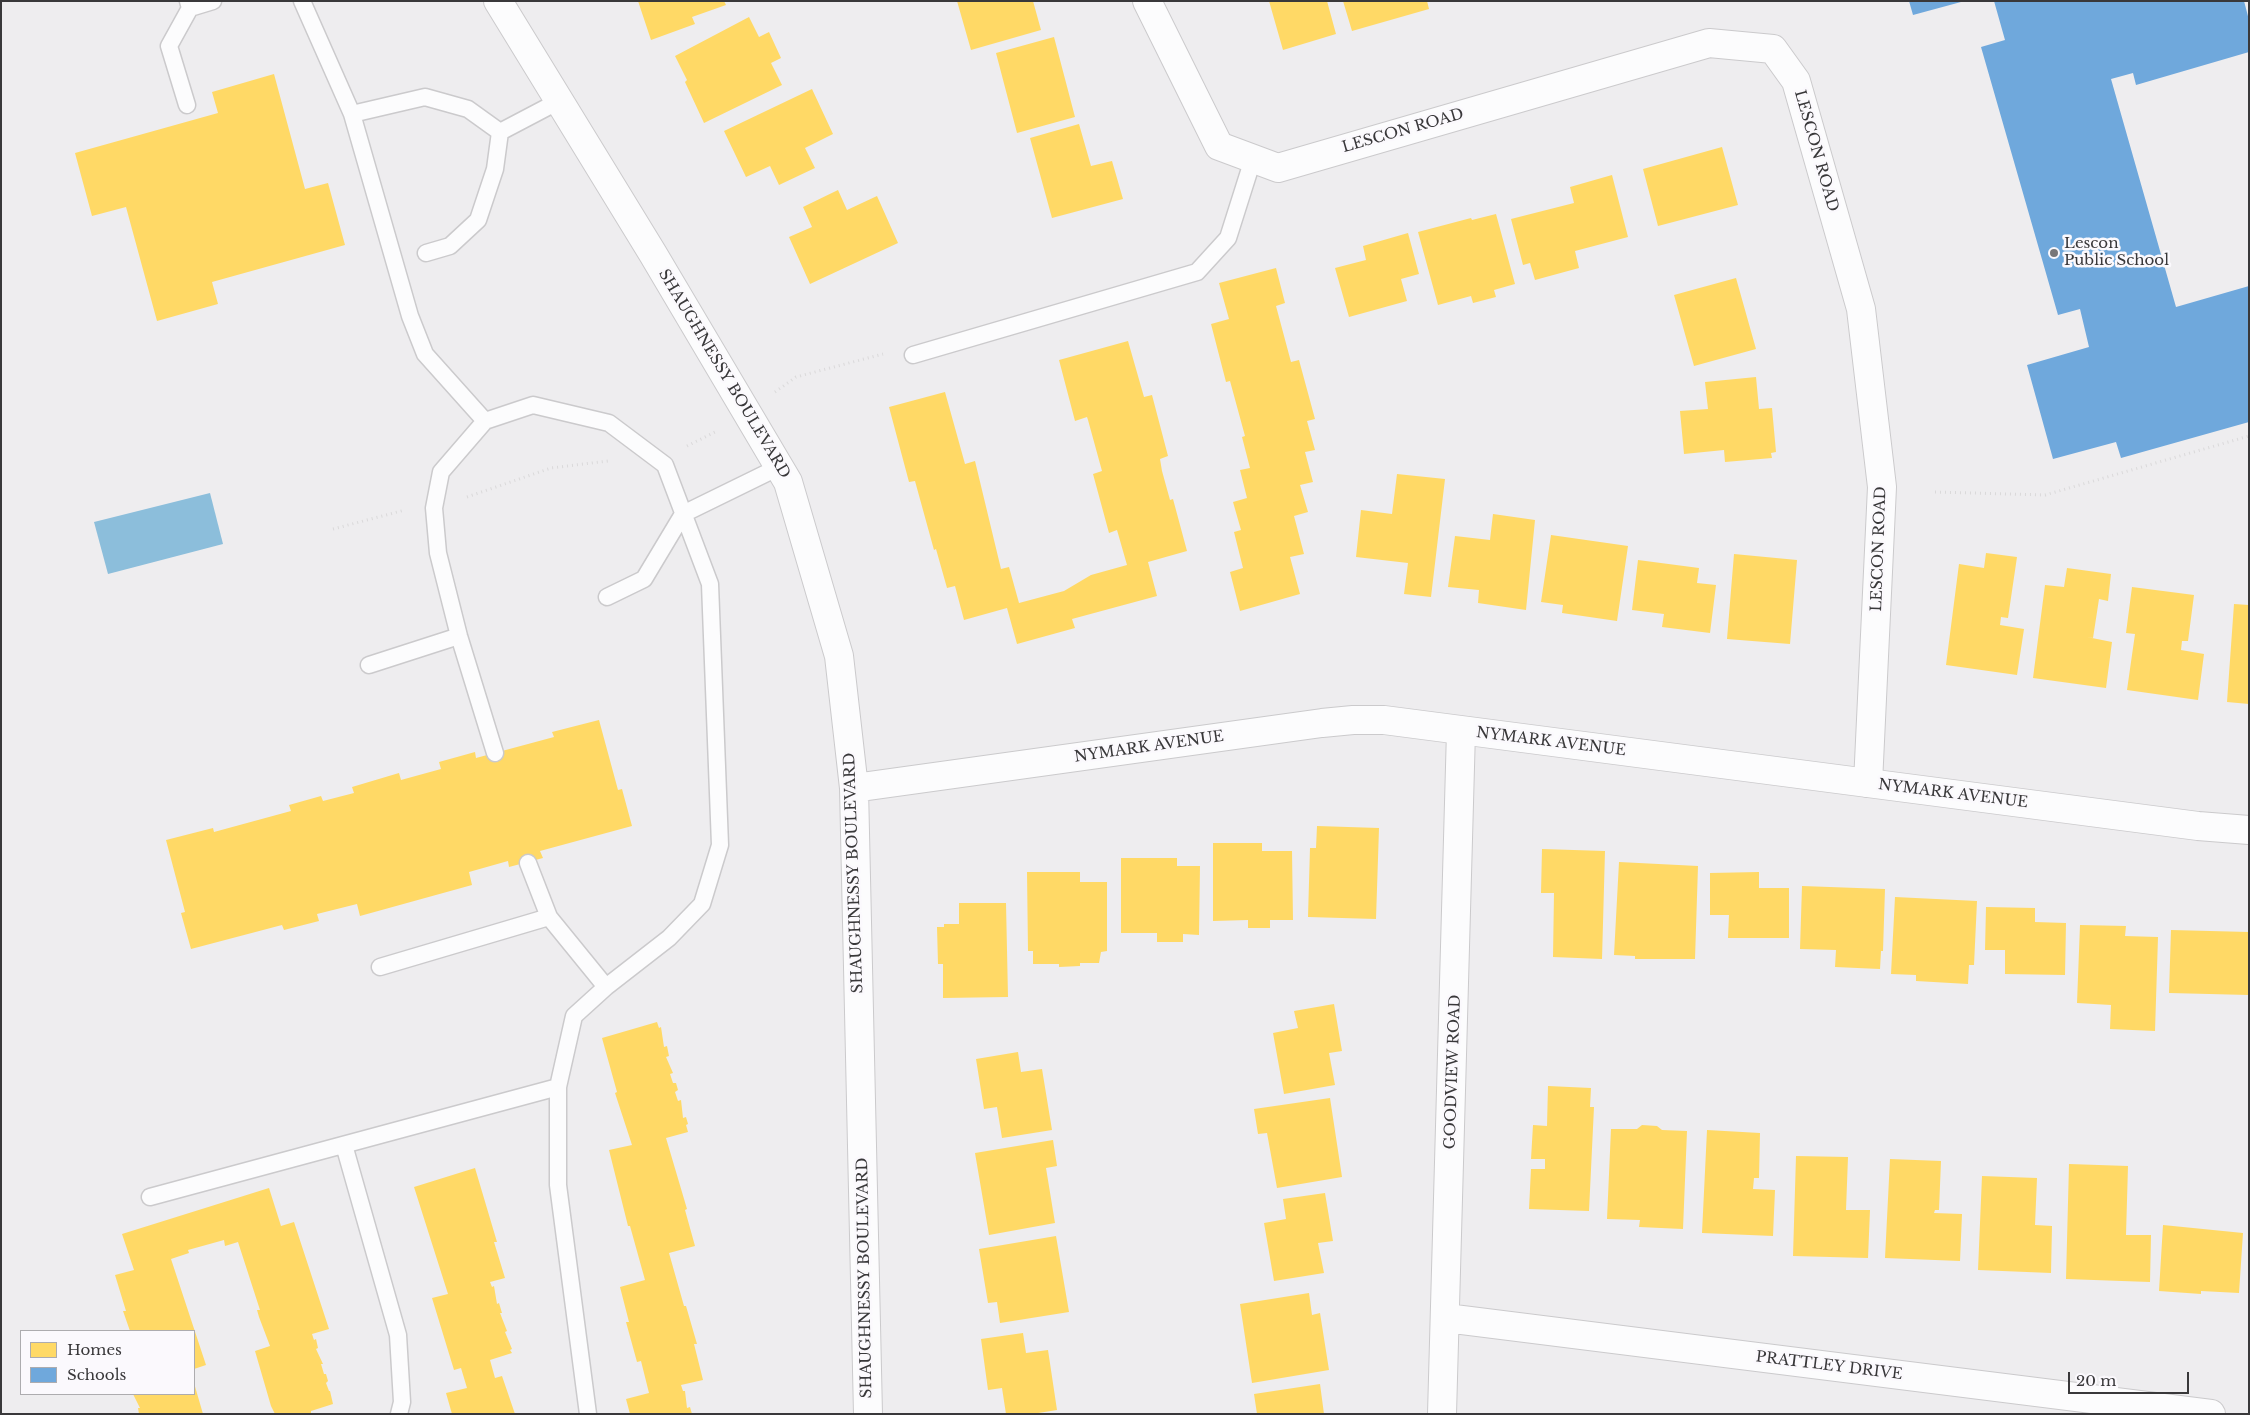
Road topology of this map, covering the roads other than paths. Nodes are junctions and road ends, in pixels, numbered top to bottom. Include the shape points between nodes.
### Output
1 (214, 1) edge
2 (302, 1) edge
3 (498, 1) edge
4 (1147, 1) edge
5 (189, 4) edge
6 (559, 101) junction
7 (187, 105) dead end
8 (352, 114) junction
9 (500, 132) junction
10 (1253, 159) junction
11 (426, 253) dead end
12 (913, 355) road end
13 (485, 421) junction
14 (779, 467) junction
15 (683, 514) junction
16 (606, 597) dead end
17 (459, 636) junction
18 (369, 665) dead end
19 (1461, 730) junction
20 (495, 753) dead end
21 (1868, 783) junction
22 (854, 788) junction
23 (2249, 830) edge
24 (528, 863) dead end
25 (549, 917) junction
26 (380, 967) dead end
27 (606, 987) junction
28 (558, 1088) junction
29 (344, 1145) junction
30 (150, 1197) dead end
31 (1446, 1318) junction
32 (2122, 1408) edge
33 (399, 1414) edge
34 (588, 1414) edge
35 (868, 1414) edge
36 (1442, 1414) edge
37 (2211, 1414) edge

1 - 5 lane
2 - 8 lane
3 - 6 street, SHAUGHNESSY BOULEVARD
4 - 10 street, LESCON ROAD via 1219,146
5 - 7 lane via 169,46
6 - 9 lane
6 - 14 street, SHAUGHNESSY BOULEVARD
8 - 9 lane via 426,97 468,109
8 - 13 lane via 410,316 425,354
9 - 11 lane via 495,170 478,220 450,246
10 - 12 lane via 1228,238 1197,272
10 - 21 street, LESCON ROAD via 1278,168 1709,43 1772,49 1796,82 1861,309 1882,487
13 - 15 lane via 533,405 609,423 665,466
13 - 17 lane via 441,472 434,508 438,553
14 - 15 lane
14 - 22 street, SHAUGHNESSY BOULEVARD via 788,482 839,656
15 - 16 lane via 644,578
15 - 27 lane via 710,584 720,844 702,904 669,938
17 - 18 lane
17 - 20 lane
19 - 21 street, NYMARK AVENUE
19 - 22 street, NYMARK AVENUE via 1384,720 1338,721
19 - 31 street, GOODVIEW ROAD
21 - 23 street, NYMARK AVENUE
22 - 35 street, SHAUGHNESSY BOULEVARD
24 - 25 lane
25 - 26 lane
25 - 27 lane
27 - 28 lane via 574,1016
28 - 29 lane
28 - 34 lane via 558,1185
29 - 30 lane
29 - 33 lane via 398,1335 402,1402
31 - 32 street, PRATTLEY DRIVE
31 - 36 street, GOODVIEW ROAD
32 - 37 street, PRATTLEY DRIVE

